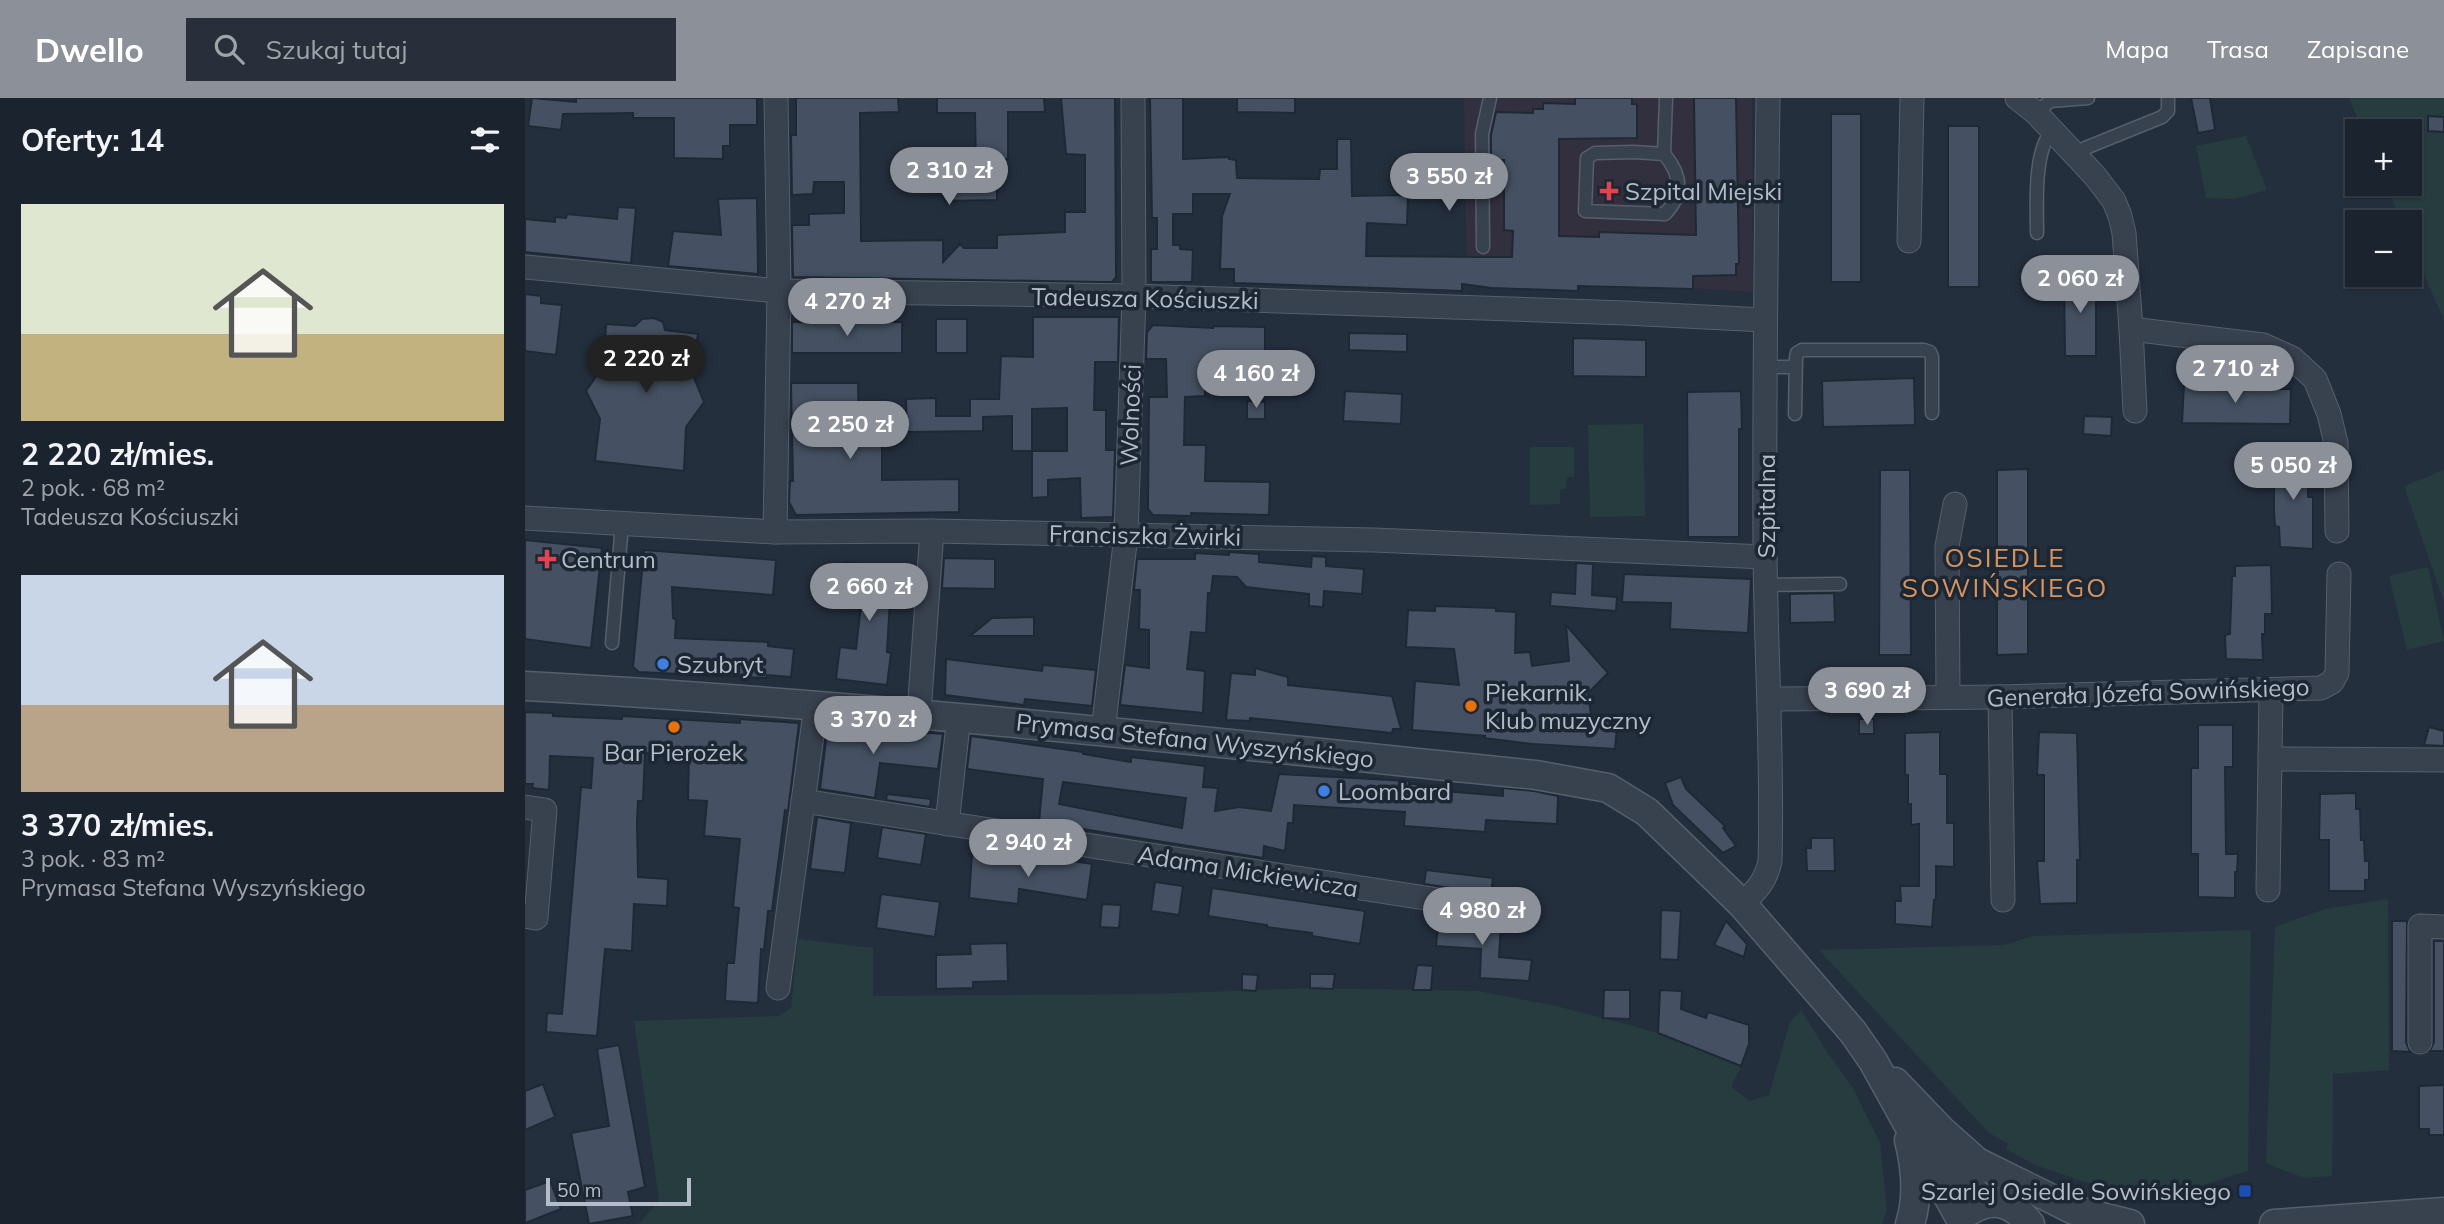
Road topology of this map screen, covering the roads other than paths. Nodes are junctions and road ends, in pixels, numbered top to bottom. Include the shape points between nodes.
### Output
1 (776, 98) edge
2 (1133, 98) edge
3 (1490, 98) edge
4 (1666, 98) edge
5 (1768, 98) edge
6 (1912, 98) edge
7 (2017, 98) edge
8 (2088, 98) edge
9 (2168, 98) edge
10 (2036, 113) junction
11 (2053, 130) junction
12 (2073, 152) junction
13 (1664, 154) junction
14 (2037, 233) dead end
15 (1909, 241) dead end
16 (1483, 247) dead end
17 (525, 267) edge
18 (779, 291) junction
19 (1134, 296) junction
20 (1765, 320) junction
21 (2131, 329) junction
22 (1765, 367) junction
23 (1795, 367) junction
24 (2135, 411) dead end
25 (1932, 413) dead end
26 (1795, 414) dead end
27 (1955, 504) dead end
28 (525, 517) edge
29 (622, 524) junction
30 (932, 531) junction
31 (2337, 531) dead end
32 (775, 532) junction
33 (1126, 535) junction
34 (1765, 557) junction
35 (2339, 574) dead end
36 (1840, 584) dead end
37 (1766, 585) junction
38 (612, 643) dead end
39 (525, 686) edge
40 (2271, 691) junction
41 (1948, 697) junction
42 (2000, 697) junction
43 (1770, 699) junction
44 (817, 705) junction
45 (919, 713) junction
46 (959, 716) junction
47 (1103, 732) junction
48 (2271, 759) junction
49 (2444, 760) edge
50 (803, 801) junction
51 (525, 807) edge
52 (947, 824) junction
53 (2267, 890) dead end
54 (2003, 900) dead end
55 (1742, 904) junction
56 (1528, 914) dead end
57 (525, 916) edge
58 (2444, 926) edge
59 (778, 988) dead end
60 (2420, 1042) dead end
61 (1873, 1061) junction
62 (2444, 1212) edge
63 (1965, 1214) edge
64 (2301, 1223) edge
65 (1910, 1224) edge
66 (2030, 1224) edge
67 (2130, 1224) edge
68 (2274, 1224) edge

1 - 18 street
2 - 19 street, Wolności
3 - 16 lane via 1482,134
4 - 13 lane
5 - 20 street, Szpitalna
6 - 15 street
7 - 10 street
8 - 10 lane via 2050,101
9 - 12 lane via 2168,111 2162,117
10 - 11 street
11 - 12 street
11 - 14 lane via 2043,144 2039,165
12 - 21 street via 2114,201 2120,216
13 - 13 lane via 1678,178 1675,202 1665,214 1585,211 1587,158 1595,153
17 - 18 street, Tadeusza Kościuszki
18 - 19 street, Tadeusza Kościuszki
18 - 32 street
19 - 20 street, Tadeusza Kościuszki
19 - 33 street, Wolności
20 - 22 street, Szpitalna
21 - 24 street
21 - 31 street via 2263,345 2292,358 2315,379 2336,443
22 - 23 lane
22 - 34 street, Szpitalna
23 - 25 lane via 1802,350 1930,352
23 - 26 lane
27 - 41 street via 1947,546
28 - 29 street, Franciszka Żwirki
29 - 32 street, Franciszka Żwirki
29 - 38 lane
30 - 32 street, Franciszka Żwirki
30 - 33 street, Franciszka Żwirki
30 - 45 street
33 - 34 street, Franciszka Żwirki via 1374,540
33 - 47 street, Wolności
34 - 37 street, Szpitalna
35 - 40 street, Generała Józefa Sowińskiego via 2337,673 2332,682 2321,688
36 - 37 lane
37 - 43 street, Szpitalna
39 - 44 street, Prymasa Stefana Wyszyńskiego
40 - 42 street, Generała Józefa Sowińskiego
40 - 48 street
41 - 42 street, Generała Józefa Sowińskiego
41 - 43 street, Generała Józefa Sowińskiego
42 - 54 street
43 - 55 street, Szpitalna via 1770,861 1760,887
44 - 45 street, Prymasa Stefana Wyszyńskiego
44 - 50 street
45 - 46 street, Prymasa Stefana Wyszyńskiego
46 - 47 street, Prymasa Stefana Wyszyńskiego
46 - 52 street
47 - 55 street, Prymasa Stefana Wyszyńskiego via 1536,775 1608,788 1647,812
48 - 49 street
48 - 53 street
50 - 52 street, Adama Mickiewicza
50 - 59 street
51 - 57 street via 545,810 536,918
52 - 56 street, Adama Mickiewicza
55 - 61 street, Prymasa Stefana Wyszyńskiego
58 - 60 street via 2420,926
61 - 63 street, Prymasa Stefana Wyszyńskiego
61 - 65 street via 1909,1140 1916,1168
61 - 67 street via 1977,1162 2074,1210
62 - 64 street
63 - 66 street via 1996,1202 2010,1206
64 - 68 street

